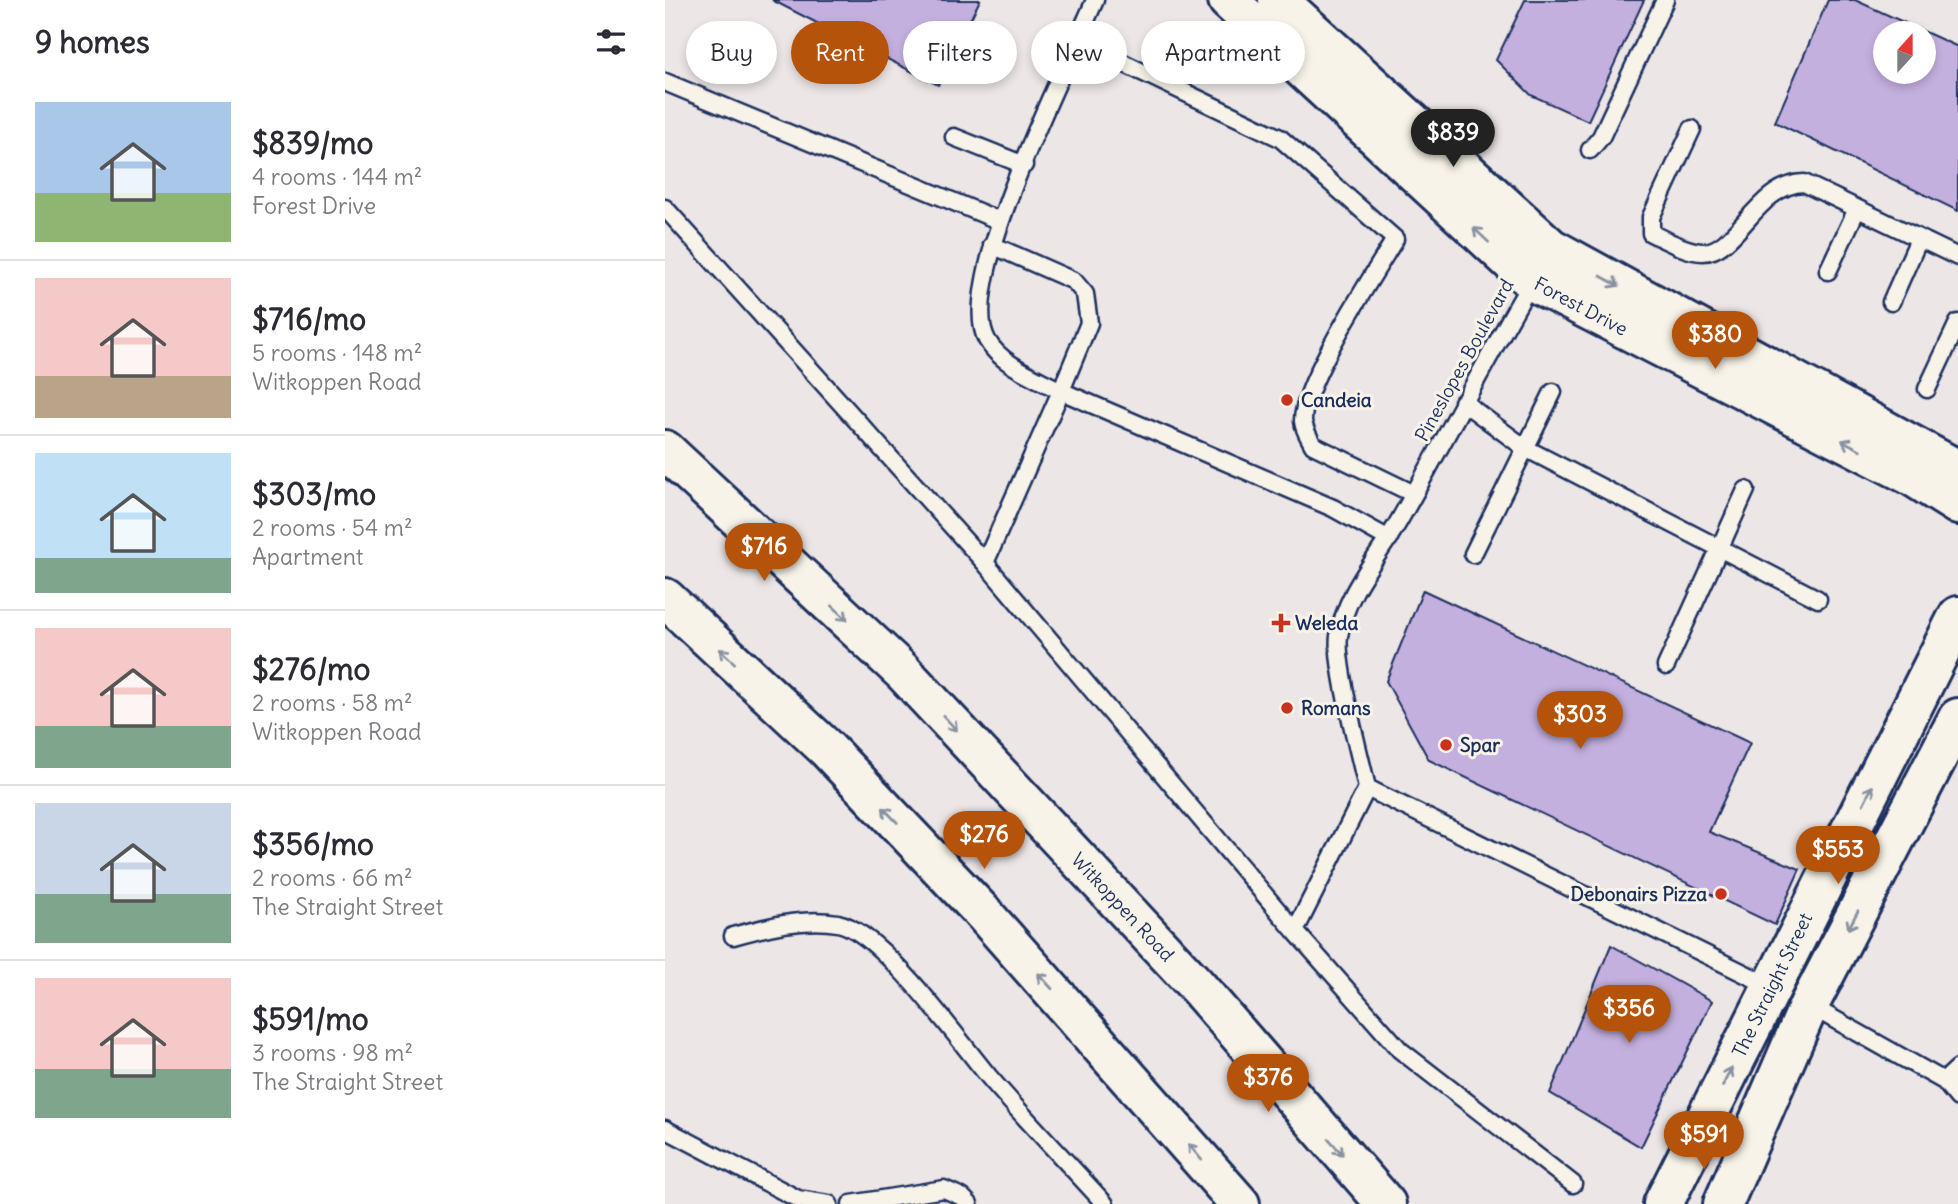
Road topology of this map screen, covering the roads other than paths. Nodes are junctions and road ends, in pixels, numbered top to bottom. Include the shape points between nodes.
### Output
1 (1095, 0) edge
2 (1228, 0) edge
3 (1278, 0) edge
4 (1665, 0) edge
5 (1086, 21) edge
6 (1127, 65) edge
7 (665, 82) edge
8 (1059, 84) edge
9 (1692, 129) dead end
10 (954, 136) dead end
11 (1590, 150) dead end
12 (1024, 165) junction
13 (665, 208) edge
14 (1857, 209) junction
15 (1000, 221) junction
16 (1919, 239) junction
17 (992, 245) junction
18 (1958, 257) edge
19 (1541, 265) junction
20 (1828, 271) dead end
21 (1891, 302) dead end
22 (1958, 323) edge
23 (1927, 389) dead end
24 (1061, 391) junction
25 (1553, 392) dead end
26 (1463, 402) junction
27 (1525, 448) junction
28 (665, 450) edge
29 (1958, 470) edge
30 (1746, 490) dead end
31 (1414, 494) junction
32 (1958, 505) edge
33 (1389, 539) junction
34 (1719, 549) junction
35 (1473, 554) dead end
36 (985, 563) junction
37 (665, 598) edge
38 (1818, 599) dead end
39 (1958, 617) edge
40 (1666, 666) dead end
41 (1958, 718) edge
42 (1367, 788) junction
43 (1295, 931) junction
44 (733, 936) dead end
45 (1770, 987) junction
46 (1809, 1005) junction
47 (1958, 1068) edge
48 (1944, 1081) junction
49 (1958, 1098) edge
50 (665, 1129) edge
51 (1573, 1184) dead end
52 (829, 1204) edge
53 (851, 1204) edge
54 (968, 1204) edge
55 (1105, 1204) edge
56 (1240, 1204) edge
57 (1386, 1204) edge
58 (1663, 1204) edge
59 (1725, 1204) edge

1 - 5 lane
19 -> 2 street, Forest Drive
3 - 19 street, Forest Drive
4 - 11 lane via 1601,137
6 - 31 lane via 1280,138 1395,239 1349,315 1315,382 1303,420 1313,445
7 - 15 lane
8 - 12 lane
9 - 14 lane via 1651,217 1651,233 1665,240 1704,252 1724,244 1778,189 1790,183 1804,183
10 - 12 lane
12 - 15 lane
13 - 36 lane
14 - 16 lane
14 - 20 lane
15 - 17 lane
16 - 18 lane
16 - 21 lane
17 - 24 lane via 982,290 982,328 988,342 1008,362
17 - 24 lane via 1074,281 1085,294 1089,323
19 - 26 lane, Pineslopes Boulevard
19 -> 29 street, Forest Drive
32 -> 19 street, Forest Drive
22 - 23 lane
24 - 33 lane via 1333,508
24 - 36 lane
25 - 27 lane
26 - 27 lane
26 - 31 lane, Pineslopes Boulevard
27 - 34 lane
27 - 35 lane
28 -> 57 street, Witkoppen Road via 904,673 1195,984
30 - 34 lane
31 - 33 lane, Pineslopes Boulevard
33 - 42 lane, Pineslopes Boulevard via 1357,586 1338,639
34 - 38 lane
34 - 40 lane
36 - 43 lane
56 -> 37 street via 975,905 826,748
45 -> 39 street, The Straight Street
41 -> 46 street
42 - 43 lane
42 - 45 lane
43 - 51 lane via 1400,1050
44 - 55 lane via 776,925 817,922 839,923 857,931 911,982 991,1079
45 - 46 lane
58 -> 45 street, The Straight Street
46 - 48 lane
46 - 59 street
47 - 48 lane
48 - 49 lane
50 - 52 lane via 798,1199
53 - 54 lane via 944,1189

